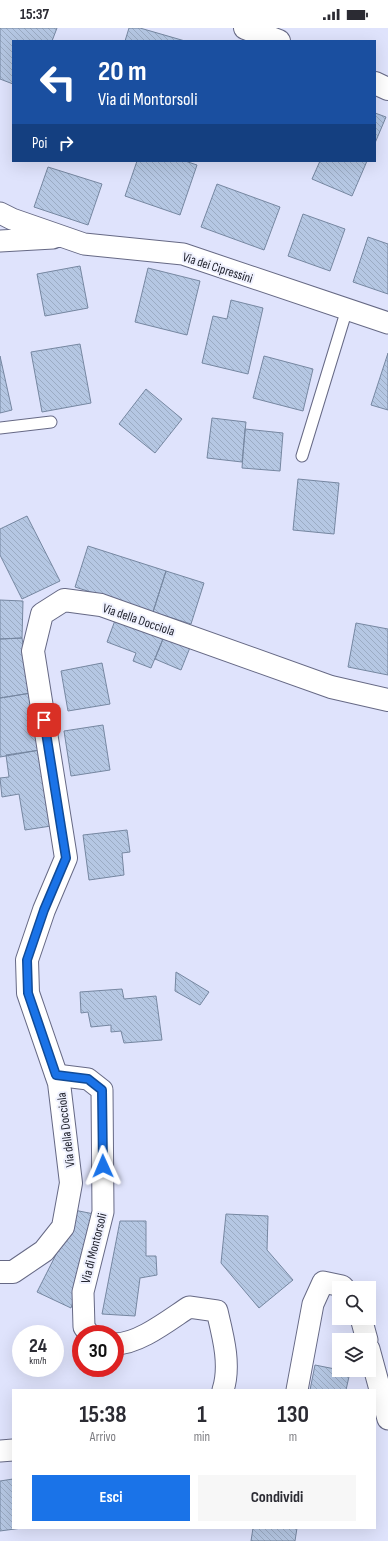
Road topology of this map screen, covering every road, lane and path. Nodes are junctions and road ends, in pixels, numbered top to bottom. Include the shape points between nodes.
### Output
1 (245, 28) edge
2 (276, 40) edge
3 (376, 84) edge
4 (388, 90) edge
5 (0, 213) edge
6 (64, 237) junction
7 (0, 241) edge
8 (347, 309) junction
9 (388, 323) edge
10 (51, 422) dead end
11 (0, 428) edge
12 (302, 456) dead end
13 (388, 700) edge
14 (56, 1075) junction
15 (0, 1272) edge
16 (332, 1284) edge
17 (84, 1325) edge
18 (124, 1342) edge
19 (376, 1375) edge
20 (223, 1389) edge
21 (297, 1389) edge
22 (388, 1419) edge
23 (12, 1450) edge
24 (0, 1451) edge

1 - 2 street
3 - 4 street
5 - 6 street, Via dei Cipressini
6 - 7 street
6 - 8 street, Via dei Cipressini via 84,244 183,254
8 - 9 street, Via dei Cipressini
8 - 12 lane
10 - 11 lane
13 - 14 street, Via della Docciola via 331,686 101,605 64,600 42,614 33,652 66,858 27,960 28,993
14 - 15 street, Via della Docciola via 71,1183 62,1227 44,1251 13,1272
14 - 17 street, Via di Montorsoli via 88,1079 102,1090 103,1212 83,1292
16 - 21 street via 323,1282 313,1304
18 - 20 street via 146,1334 189,1307 216,1311 223,1335 227,1377
19 - 22 street
23 - 24 street

